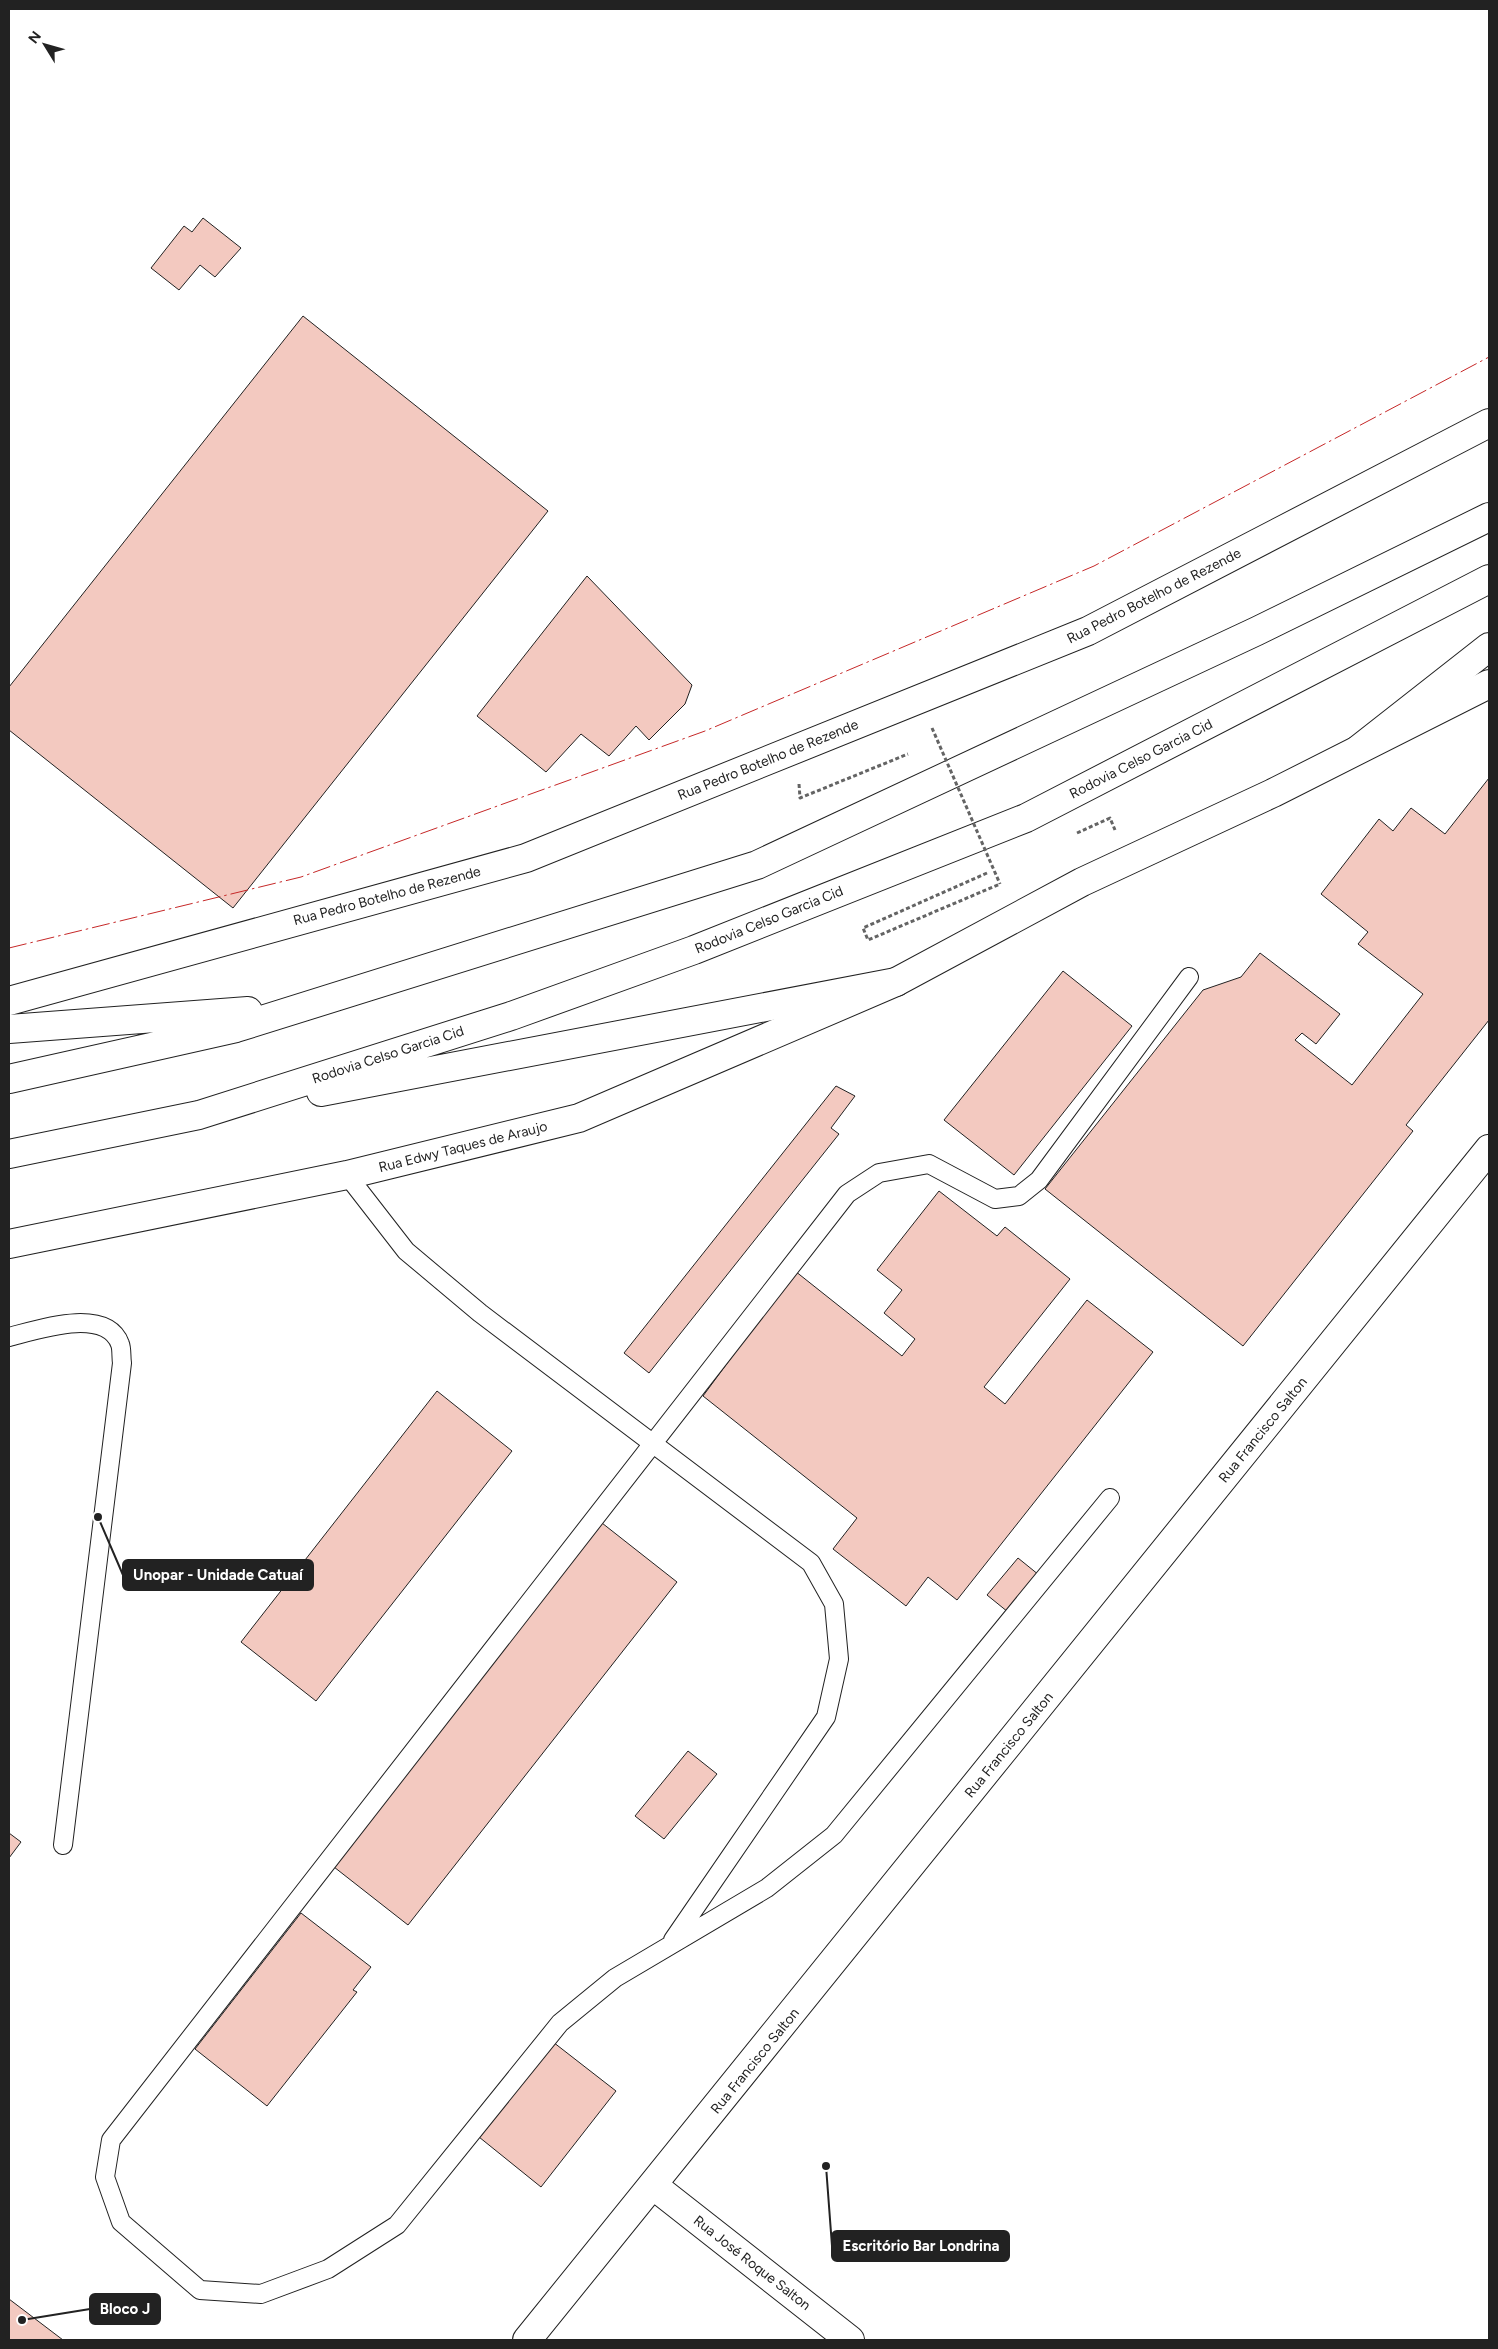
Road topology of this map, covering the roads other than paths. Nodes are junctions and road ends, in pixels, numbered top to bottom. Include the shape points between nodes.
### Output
1 (1489, 423) edge
2 (1489, 517) edge
3 (1489, 579) edge
4 (1489, 647) edge
5 (1489, 684) edge
6 (1359, 749) junction
7 (1189, 977) dead end
8 (896, 982) junction
9 (9, 1001) edge
10 (296, 1008) junction
11 (9, 1029) edge
12 (9, 1080) edge
13 (199, 1115) junction
14 (9, 1154) edge
15 (1486, 1160) edge
16 (346, 1175) junction
17 (9, 1244) edge
18 (9, 1337) edge
19 (654, 1443) junction
20 (1110, 1498) dead end
21 (63, 1844) dead end
22 (670, 1944) junction
23 (654, 2186) junction
24 (527, 2340) edge
25 (850, 2340) edge

1 - 9 main road, Rua Pedro Botelho de Rezende via 1088,631 526,858
2 - 10 main road via 1248,635 758,865
3 - 13 main road, Rodovia Celso Garcia Cid via 1026,818 694,950 584,990
4 - 6 main road
5 - 6 main road
6 - 8 main road via 1082,882
7 - 19 lane via 1039,1180 1019,1196 995,1199 929,1164 879,1173 847,1194
8 - 13 main road
8 - 16 main road, Rua Edwy Taques de Araujo via 579,1118
10 - 11 main road
10 - 12 main road via 236,1028
13 - 14 main road, Rodovia Celso Garcia Cid
15 - 23 main road, Rua Francisco Salton
16 - 17 main road, Rua Edwy Taques de Araujo
16 - 19 lane via 406,1251 480,1313
18 - 21 lane via 86,1322 114,1333 120,1344 122,1363
19 - 22 lane via 811,1562 834,1604 839,1659 826,1717
19 - 22 lane via 111,2140 105,2177 121,2222 200,2290 261,2294 328,2269 397,2225 560,2023 615,1978
20 - 22 lane via 834,1835 767,1888
23 - 24 main road, Rua Francisco Salton
23 - 25 main road, Rua José Roque Salton

